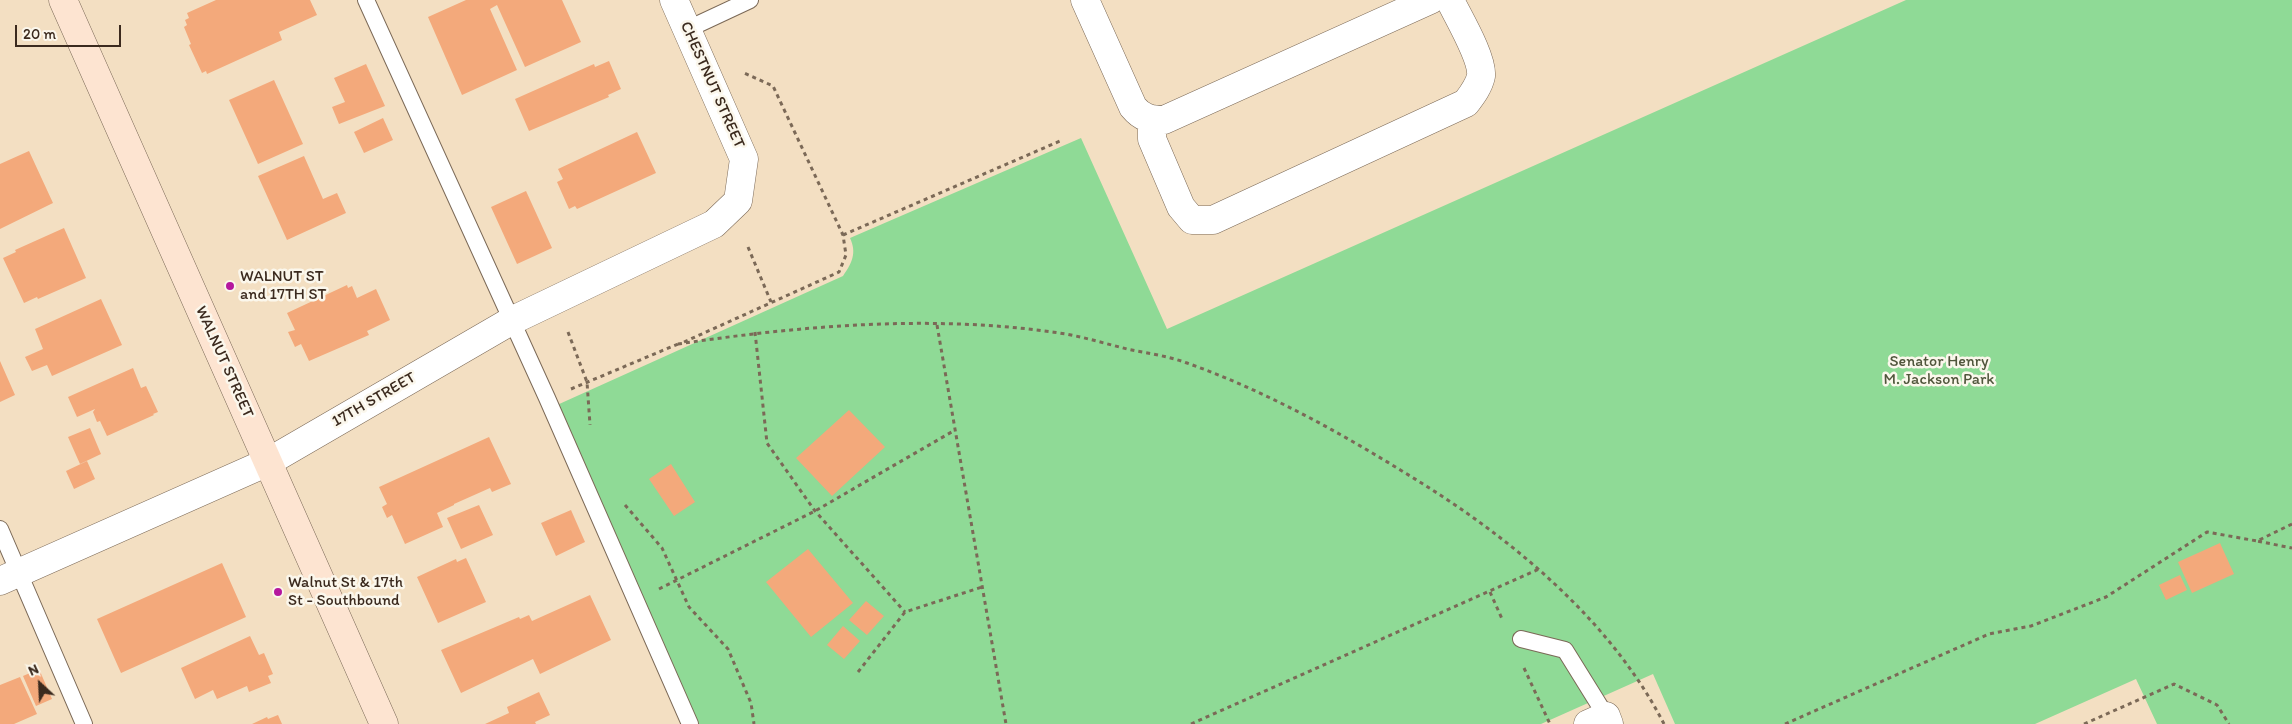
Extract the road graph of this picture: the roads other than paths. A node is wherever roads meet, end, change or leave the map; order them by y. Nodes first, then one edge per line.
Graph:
1 (63, 0) edge
2 (366, 0) edge
3 (674, 0) edge
4 (750, 0) edge
5 (1085, 0) edge
6 (1430, 0) edge
7 (1450, 0) edge
8 (688, 29) junction
9 (1152, 120) junction
10 (738, 201) joint
11 (511, 321) junction
12 (268, 462) junction
13 (0, 529) edge
14 (10, 576) edge
15 (1521, 639) dead end
16 (1601, 721) edge
17 (84, 724) edge
18 (384, 724) edge
19 (690, 724) edge

1 - 12 main road, WALNUT STREET
2 - 11 lane
3 - 8 street, CHESTNUT STREET
4 - 8 lane
5 - 9 street
6 - 9 street
7 - 9 street
8 - 10 street, CHESTNUT STREET
10 - 11 street, 17TH STREET
11 - 12 street, 17TH STREET
11 - 19 lane
12 - 14 street, 17TH STREET
12 - 18 main road, WALNUT STREET
13 - 14 lane
14 - 17 lane
15 - 16 lane

